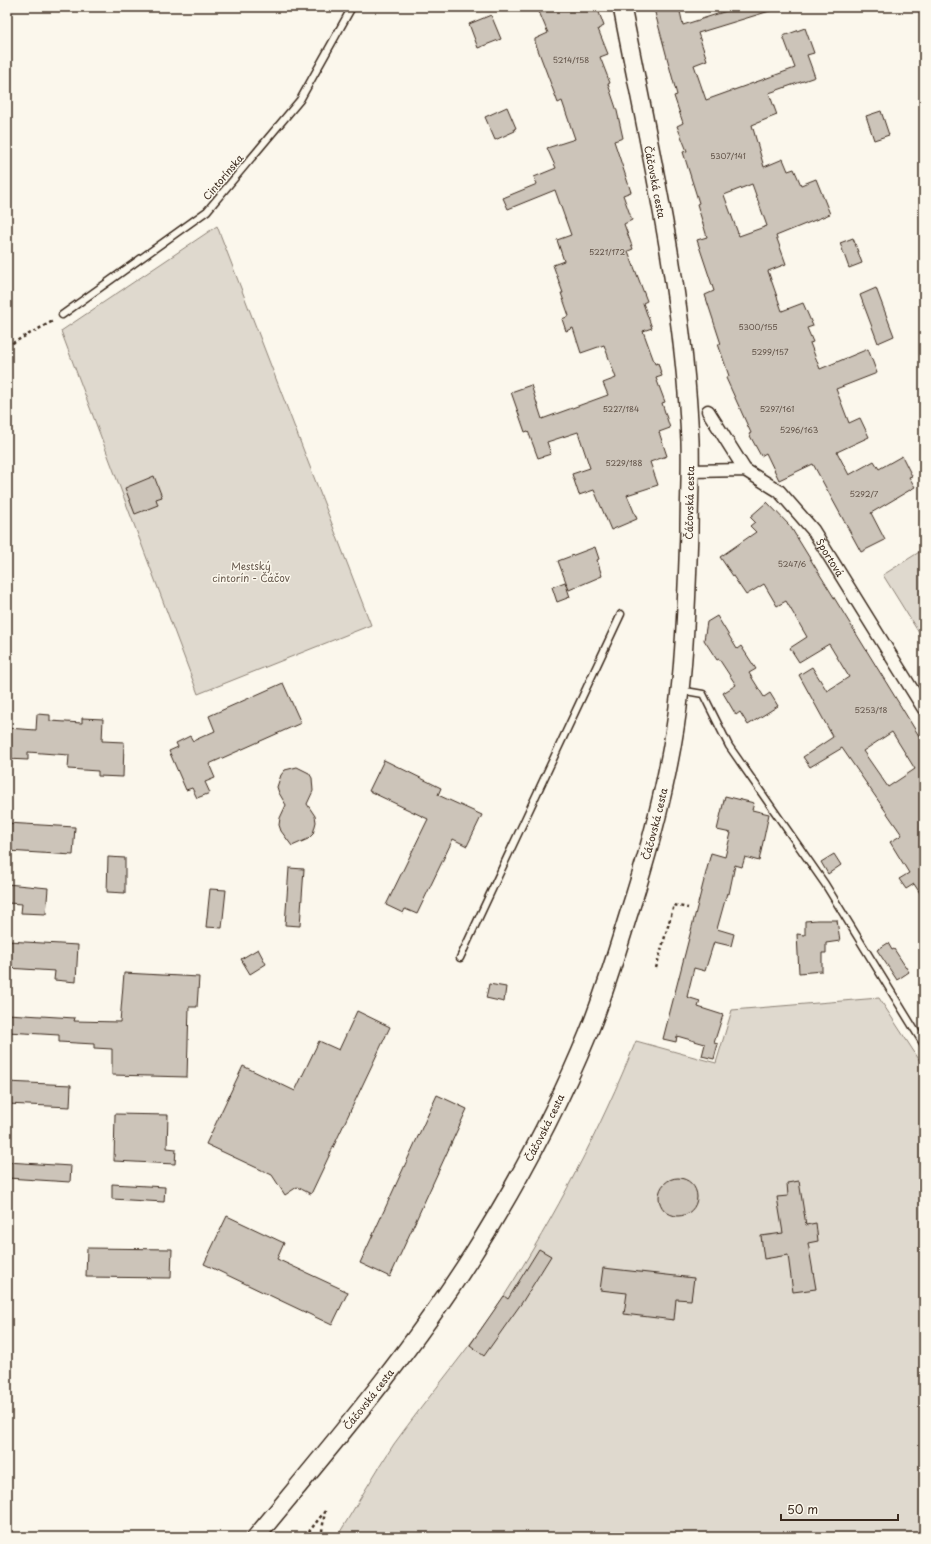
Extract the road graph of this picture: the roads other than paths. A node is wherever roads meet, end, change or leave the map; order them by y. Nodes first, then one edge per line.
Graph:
1 (352, 7) edge
2 (622, 7) edge
3 (62, 315) road end
4 (708, 411) dead end
5 (745, 470) junction
6 (690, 471) junction
7 (621, 614) dead end
8 (680, 690) junction
9 (924, 709) edge
10 (460, 958) dead end
11 (924, 1045) edge
12 (256, 1537) edge

1 - 3 lane, Cintorínska
2 - 6 main road, Čáčovská cesta
4 - 5 street
5 - 6 street
5 - 9 street, Športová
6 - 8 main road, Čáčovská cesta
7 - 10 lane
8 - 11 lane
8 - 12 main road, Čáčovská cesta

